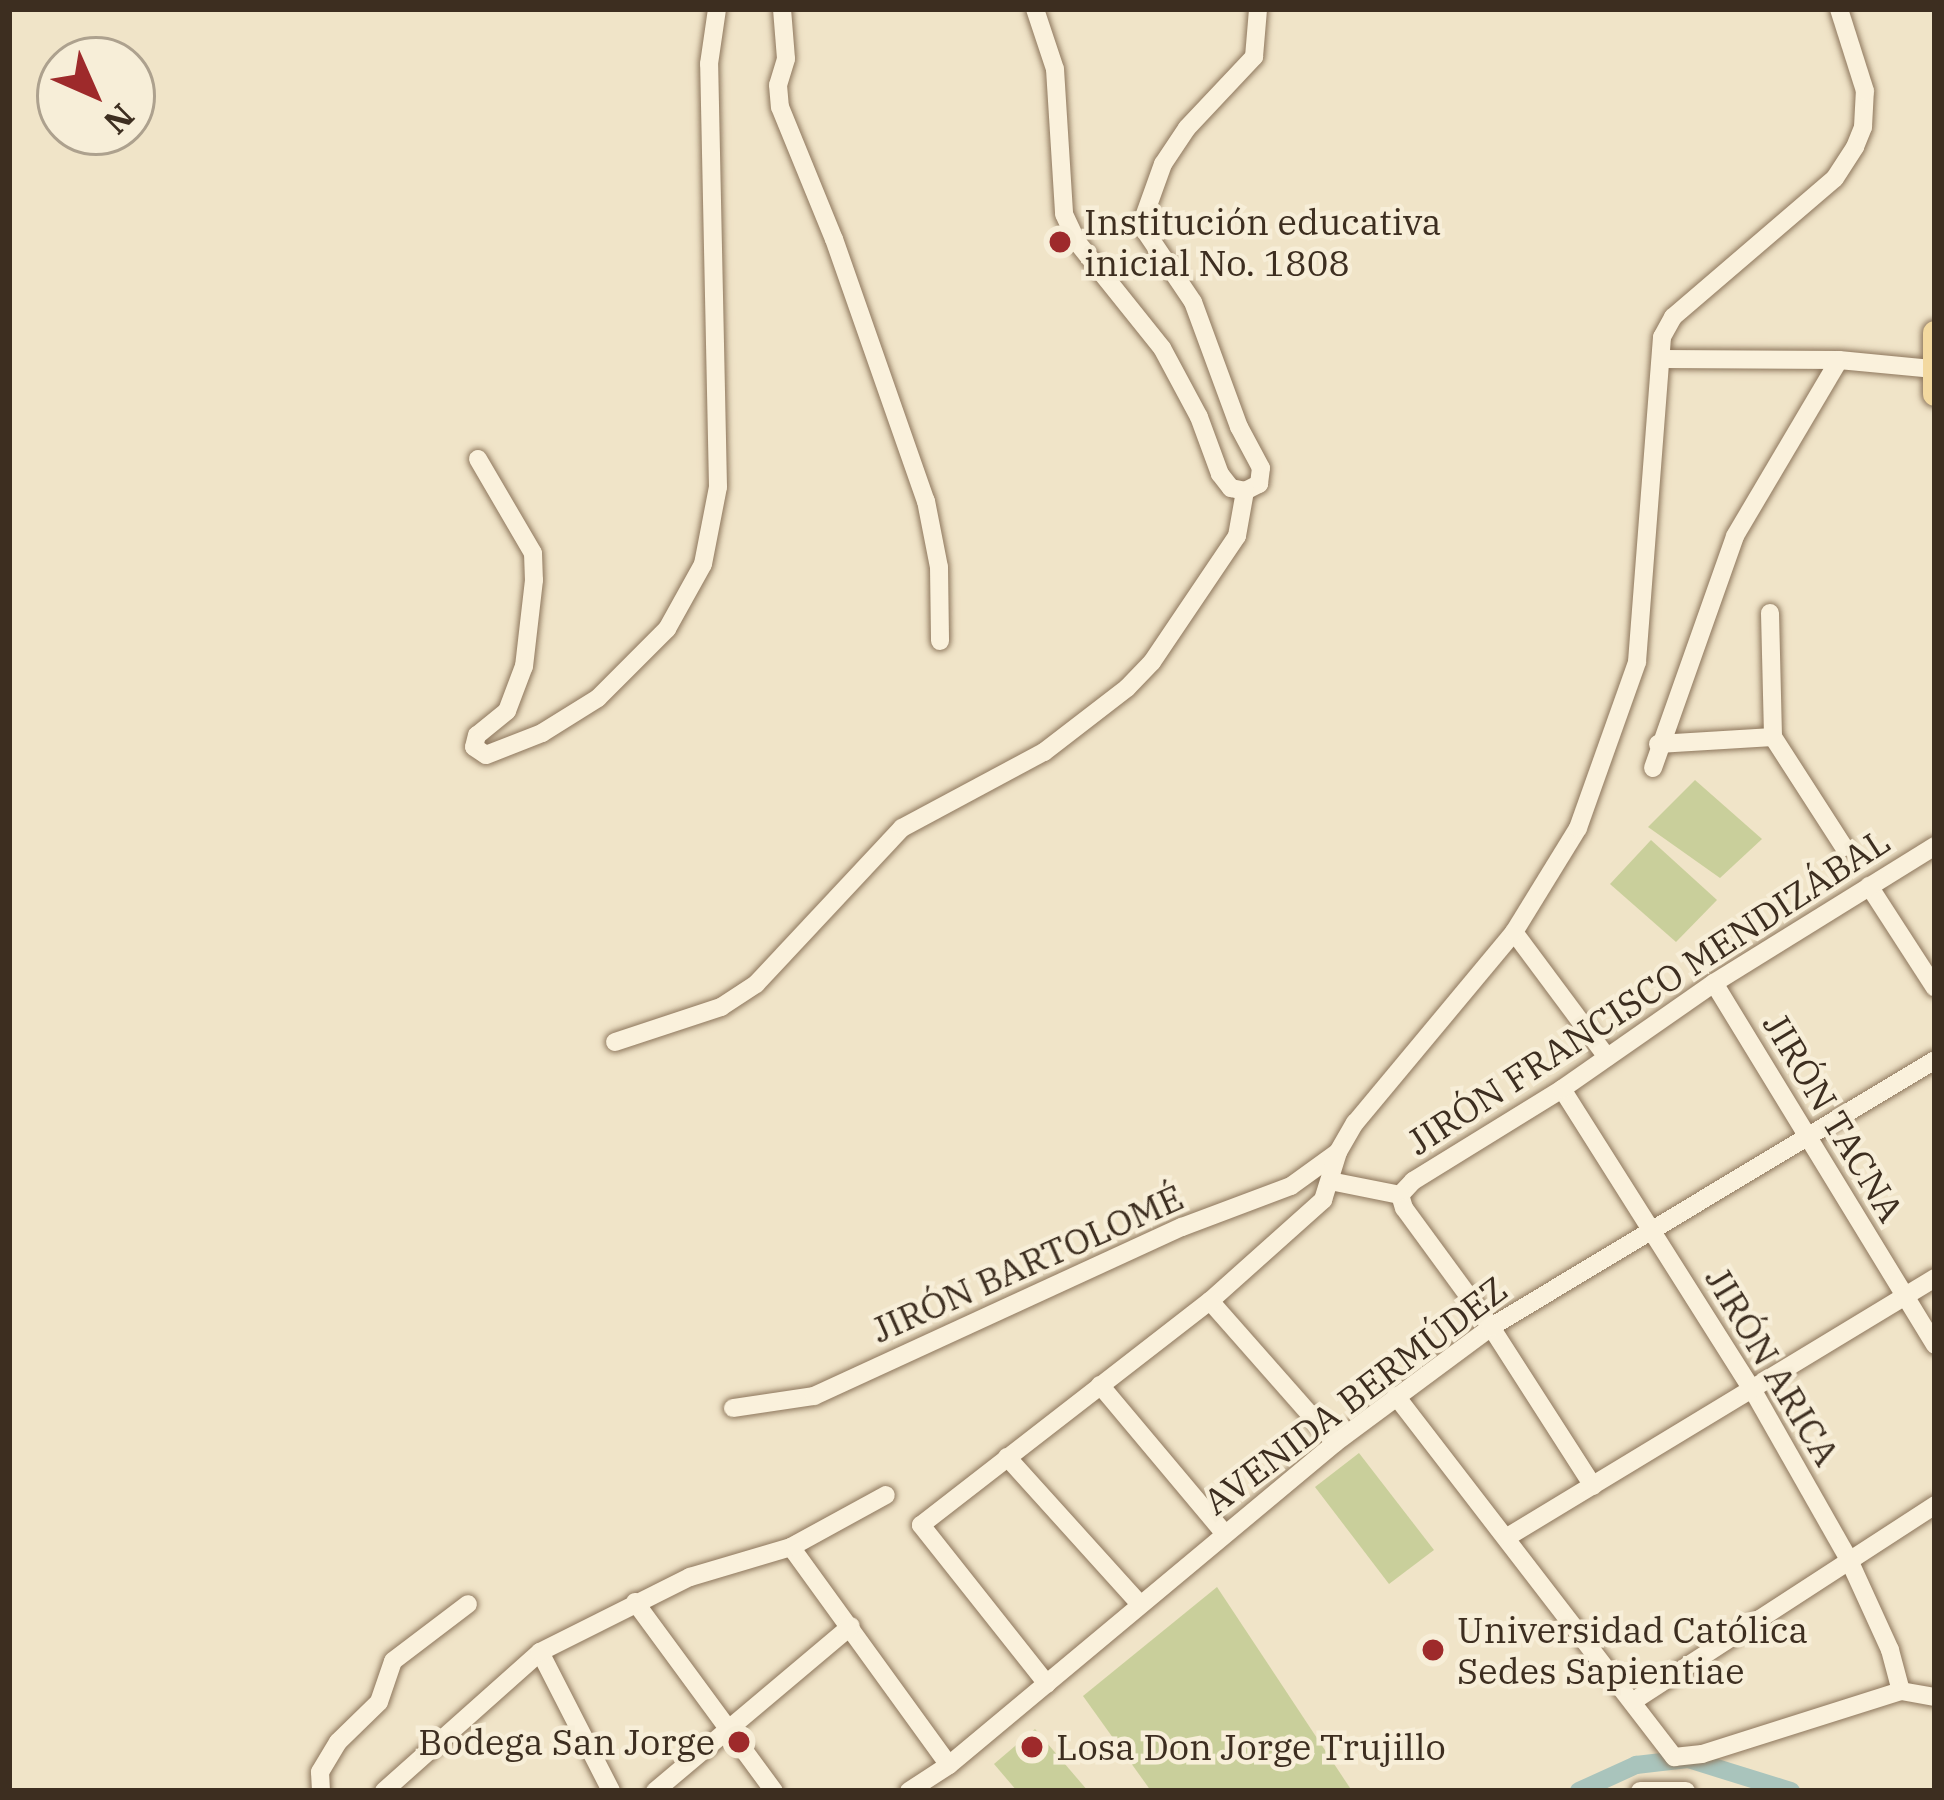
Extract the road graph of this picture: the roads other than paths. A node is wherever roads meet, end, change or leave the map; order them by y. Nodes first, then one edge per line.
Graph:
1 (717, 9) edge
2 (782, 9) edge
3 (1035, 9) edge
4 (1258, 9) edge
5 (1839, 9) edge
6 (1935, 333) edge
7 (1663, 359) junction
8 (1839, 360) junction
9 (1934, 381) edge
10 (478, 459) dead end
11 (1245, 491) junction
12 (1770, 613) dead end
13 (940, 641) dead end
14 (1773, 737) junction
15 (1658, 744) junction
16 (1653, 768) dead end
17 (1935, 846) edge
18 (1844, 847) dead end
19 (1869, 886) junction
20 (1514, 932) junction
21 (1714, 983) junction
22 (1935, 988) edge
23 (616, 1042) dead end
24 (1607, 1058) junction
25 (1935, 1060) edge
26 (1562, 1089) junction
27 (1808, 1139) junction
28 (1338, 1152) junction
29 (1330, 1181) junction
30 (1400, 1195) junction
31 (1652, 1232) junction
32 (1935, 1278) edge
33 (1904, 1297) junction
34 (1210, 1301) junction
35 (1490, 1328) junction
36 (1935, 1345) edge
37 (1100, 1385) junction
38 (1752, 1389) junction
39 (1396, 1396) junction
40 (733, 1408) dead end
41 (1335, 1443) junction
42 (1007, 1457) junction
43 (1593, 1486) junction
44 (886, 1495) dead end
45 (1935, 1505) edge
46 (1225, 1534) junction
47 (1509, 1536) junction
48 (791, 1547) junction
49 (1849, 1560) junction
50 (635, 1601) junction
51 (1138, 1602) junction
52 (468, 1604) dead end
53 (851, 1626) junction
54 (540, 1652) junction
55 (1047, 1684) junction
56 (1901, 1691) junction
57 (1935, 1696) edge
58 (1635, 1700) junction
59 (732, 1731) junction
60 (949, 1765) junction
61 (321, 1791) edge
62 (384, 1791) edge
63 (611, 1791) edge
64 (655, 1791) edge
65 (774, 1791) edge
66 (909, 1791) edge
67 (1640, 1791) edge
68 (1686, 1791) edge

1 - 10 street
2 - 13 street
3 - 11 street
4 - 11 street
5 - 7 street, JIRÓN BARTOLOMÉ
6 - 9 main road
7 - 8 street
7 - 20 street, JIRÓN BARTOLOMÉ
8 - 9 street
8 - 15 street
11 - 23 street
12 - 14 street
14 - 15 street
14 - 18 street
15 - 16 street
17 - 19 street, JIRÓN FRANCISCO MENDIZÁBAL
19 - 21 street, JIRÓN FRANCISCO MENDIZÁBAL
19 - 22 street
20 - 24 street
20 - 28 street, JIRÓN BARTOLOMÉ
21 - 24 street, JIRÓN FRANCISCO MENDIZÁBAL
21 - 27 street, JIRÓN TACNA
24 - 26 street, JIRÓN FRANCISCO MENDIZÁBAL
25 - 27 street, AVENIDA BERMÚDEZ
26 - 30 street, JIRÓN FRANCISCO MENDIZÁBAL
26 - 31 street, JIRÓN ARICA
27 - 31 street, AVENIDA BERMÚDEZ
27 - 33 street, JIRÓN TACNA
28 - 29 street, JIRÓN BARTOLOMÉ
28 - 40 street, JIRÓN BARTOLOMÉ
29 - 30 street
29 - 34 street
30 - 35 street
31 - 35 street, AVENIDA BERMÚDEZ
31 - 38 street, JIRÓN ARICA
32 - 33 street
33 - 36 street, JIRÓN TACNA
33 - 38 street
34 - 37 street
34 - 41 street
35 - 39 street, AVENIDA BERMÚDEZ
35 - 43 street
37 - 42 street
37 - 46 street
38 - 43 street
38 - 49 street, JIRÓN ARICA
39 - 41 street, AVENIDA BERMÚDEZ
39 - 47 street
41 - 46 street, AVENIDA BERMÚDEZ
42 - 51 street
42 - 55 street
43 - 47 street
44 - 48 street
45 - 49 street
46 - 51 street, AVENIDA BERMÚDEZ
47 - 58 street
48 - 50 street
48 - 53 street
49 - 56 street, JIRÓN ARICA
49 - 58 street
50 - 54 street
50 - 59 street
51 - 55 street, AVENIDA BERMÚDEZ
52 - 61 street
53 - 59 street
53 - 60 street
54 - 62 street
54 - 63 street
55 - 60 street, AVENIDA BERMÚDEZ
56 - 57 street
56 - 58 street
59 - 64 street
59 - 65 street
60 - 66 street, AVENIDA BERMÚDEZ
67 - 68 street

